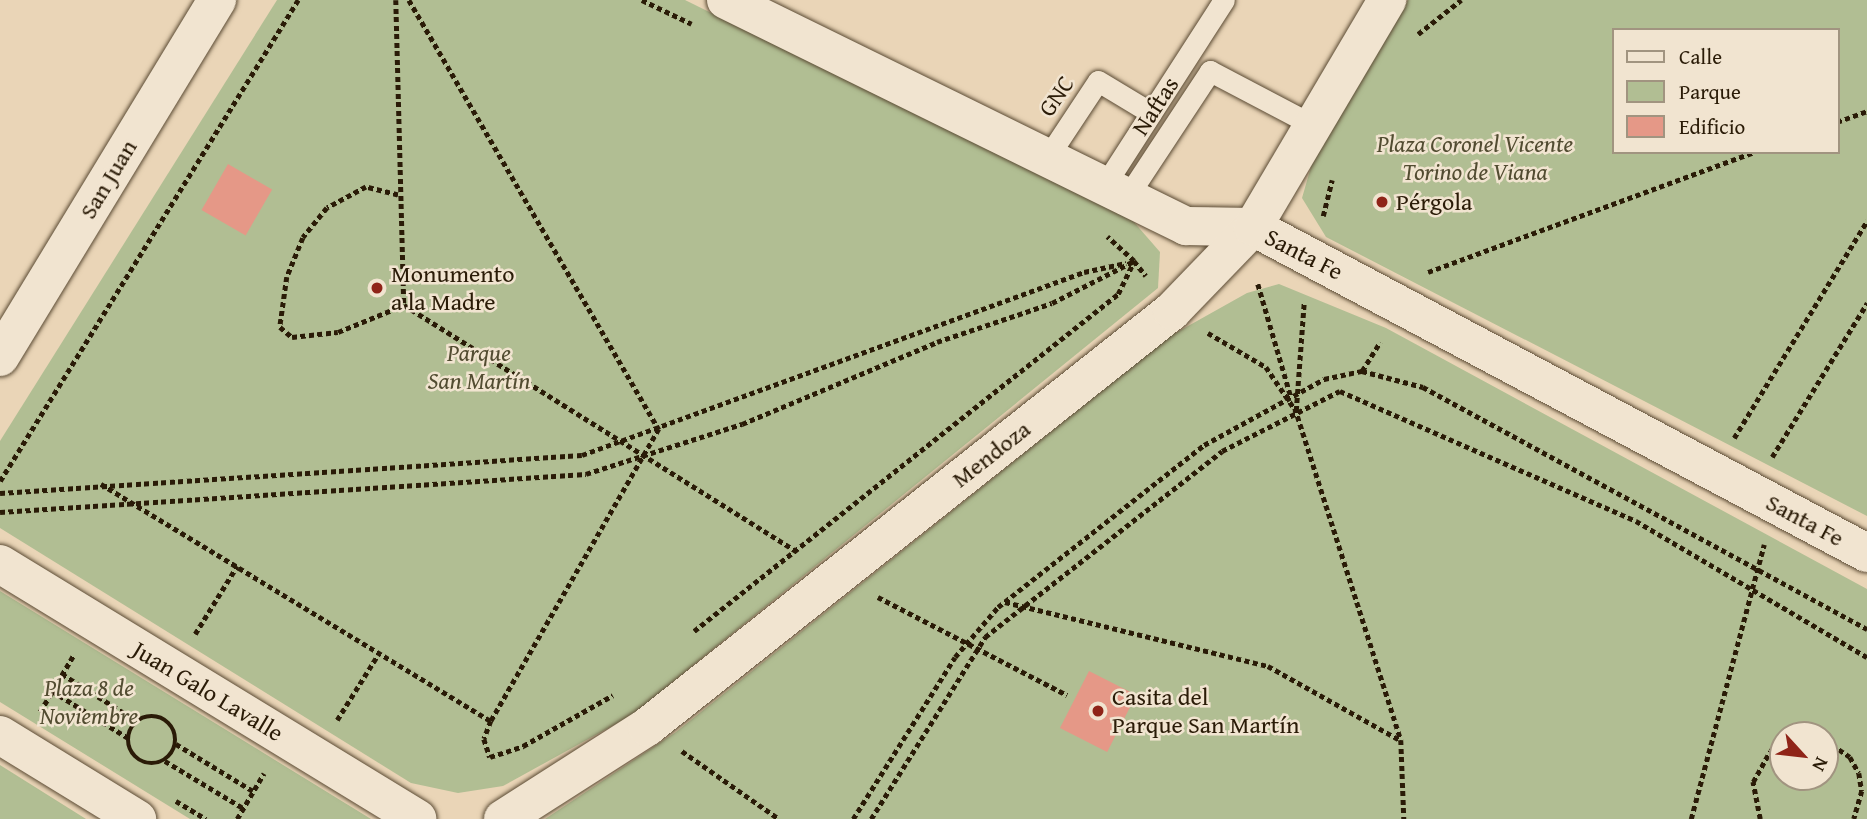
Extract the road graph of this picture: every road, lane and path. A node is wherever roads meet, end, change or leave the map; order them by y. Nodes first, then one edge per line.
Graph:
1 (217, 0) edge
2 (298, 0) edge
3 (396, 0) edge
4 (409, 0) edge
5 (642, 0) edge
6 (726, 0) edge
7 (1224, 0) edge
8 (1387, 0) edge
9 (1461, 0) edge
10 (704, 31) dead end
11 (1413, 38) dead end
12 (1867, 111) edge
13 (1151, 113) junction
14 (1839, 121) edge
15 (1313, 125) junction
16 (1750, 154) edge
17 (1047, 158) junction
18 (1335, 167) dead end
19 (1115, 191) junction
20 (398, 195) junction
21 (1315, 199) dead end
22 (1323, 218) junction
23 (1867, 221) edge
24 (1334, 224) dead end
25 (1098, 229) dead end
26 (1248, 232) junction
27 (1311, 256) junction
28 (1134, 261) junction
29 (1434, 280) dead end
30 (1867, 303) edge
31 (404, 305) junction
32 (1403, 305) junction
33 (1172, 311) junction
34 (0, 358) edge
35 (1362, 371) junction
36 (1291, 396) junction
37 (1296, 411) junction
38 (659, 429) junction
39 (1722, 431) dead end
40 (1734, 438) junction
41 (622, 441) junction
42 (1744, 442) dead end
43 (1762, 452) dead end
44 (643, 455) junction
45 (1772, 457) junction
46 (1784, 463) dead end
47 (1713, 471) junction
48 (0, 481) edge
49 (101, 484) junction
50 (0, 493) edge
51 (1764, 498) junction
52 (132, 503) junction
53 (0, 512) edge
54 (796, 551) junction
55 (1867, 553) edge
56 (0, 564) edge
57 (237, 566) junction
58 (1757, 568) junction
59 (837, 576) junction
60 (1753, 590) junction
61 (1004, 602) junction
62 (1022, 606) junction
63 (1867, 629) edge
64 (691, 634) dead end
65 (967, 643) junction
66 (977, 648) junction
67 (77, 649) dead end
68 (379, 653) junction
69 (1867, 657) edge
70 (173, 670) junction
71 (62, 674) junction
72 (52, 691) junction
73 (618, 692) dead end
74 (1067, 695) dead end
75 (37, 716) dead end
76 (137, 721) junction
77 (491, 721) junction
78 (647, 727) junction
79 (0, 735) edge
80 (128, 738) junction
81 (1401, 740) junction
82 (176, 744) junction
83 (1839, 750) edge
84 (1769, 753) edge
85 (314, 756) junction
86 (165, 761) junction
87 (268, 766) dead end
88 (253, 791) junction
89 (243, 808) junction
90 (1856, 818) edge
91 (137, 819) edge
92 (237, 819) edge
93 (417, 819) edge
94 (503, 819) edge
95 (779, 819) edge
96 (853, 819) edge
97 (871, 819) edge
98 (1404, 819) edge
99 (1691, 819) edge
100 (1759, 819) edge

1 - 34 street, San Juan
2 - 48 path
3 - 20 path
4 - 38 path
5 - 10 path
6 - 17 street, Santa Fe
7 - 13 lane
8 - 15 street, Mendoza
9 - 11 path
12 - 14 path
13 - 17 lane, GNC
13 - 19 lane
15 - 19 lane, Naftas
15 - 26 street, Mendoza
16 - 29 path
17 - 19 street, Santa Fe
18 - 22 path
19 - 26 street, Santa Fe
20 - 31 path
20 - 31 path
21 - 22 path
22 - 24 path
22 - 27 path
23 - 40 path
25 - 28 path
26 - 27 street, Santa Fe
26 - 33 street, Mendoza
26 - 36 path
27 - 32 street, Santa Fe
27 - 36 path
28 - 33 path
28 - 38 path
28 - 44 path
28 - 54 path
30 - 45 path
31 - 41 path
32 - 35 path
32 - 47 street, Santa Fe
33 - 36 path
33 - 59 street, Mendoza
35 - 36 path
35 - 58 path
36 - 37 path
36 - 37 path
36 - 61 path
37 - 60 path
37 - 62 path
37 - 81 path
38 - 41 path
38 - 44 path
39 - 40 path
40 - 42 path
40 - 47 path
41 - 44 path
41 - 49 path
43 - 45 path
44 - 52 path
44 - 54 path
44 - 77 path
45 - 46 path
45 - 51 path
47 - 51 street, Santa Fe
49 - 50 path
49 - 52 path
51 - 55 street, Santa Fe
51 - 58 path
52 - 53 path
52 - 57 path
54 - 59 path
54 - 64 path
56 - 70 street, Juan Galo Lavalle
57 - 68 path
57 - 70 path
58 - 60 path
58 - 63 path
59 - 65 path
59 - 78 street, Mendoza
60 - 69 path
60 - 99 path
61 - 62 path
61 - 65 path
62 - 66 path
62 - 81 path
65 - 66 path
65 - 96 path
66 - 74 path
66 - 97 path
67 - 71 path
68 - 77 path
68 - 85 path
70 - 85 street, Juan Galo Lavalle
71 - 72 path
71 - 76 path
72 - 75 path
72 - 80 path
73 - 77 path
76 - 80 path
76 - 82 path
78 - 94 street, Mendoza
78 - 95 path
79 - 91 street
80 - 86 path
81 - 98 path
82 - 86 path
82 - 88 path
83 - 90 path
84 - 100 path
85 - 93 street, Juan Galo Lavalle
86 - 89 path
87 - 88 path
88 - 89 path
89 - 92 path

